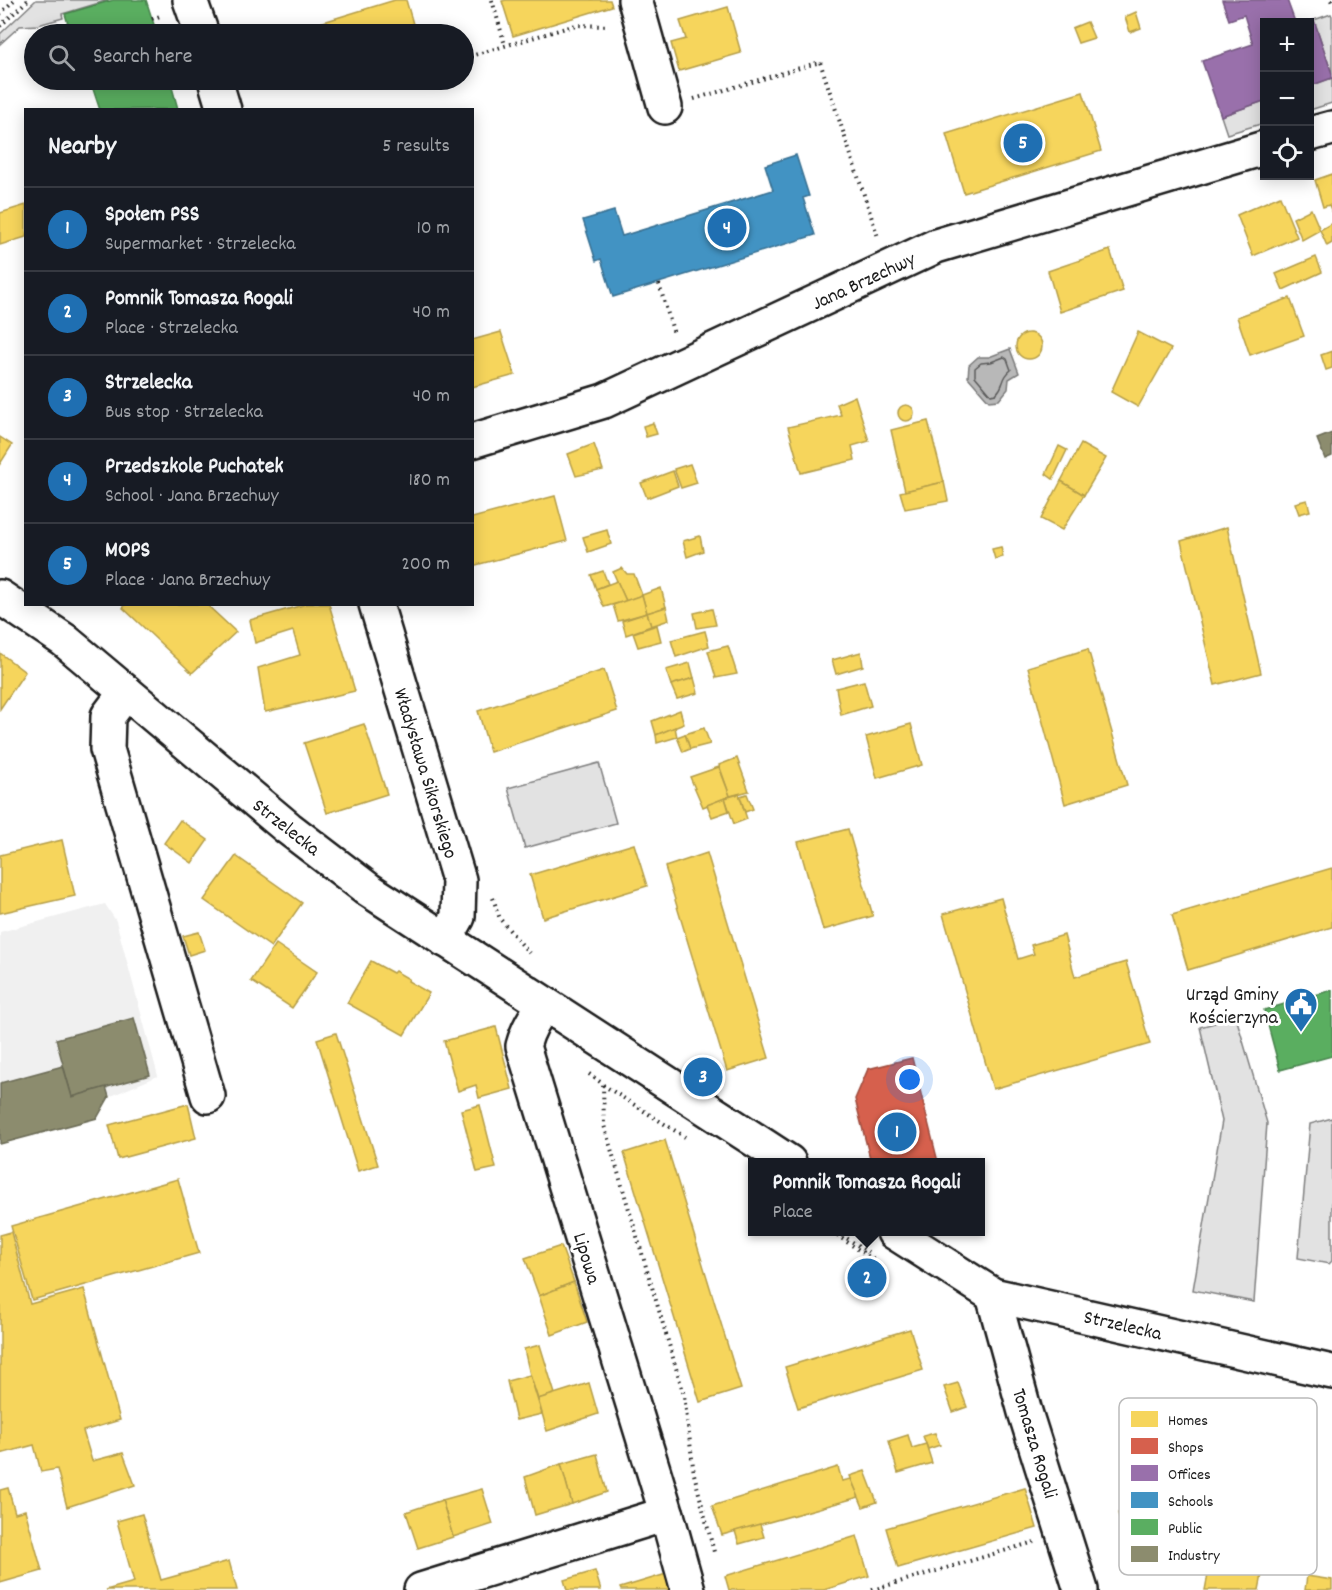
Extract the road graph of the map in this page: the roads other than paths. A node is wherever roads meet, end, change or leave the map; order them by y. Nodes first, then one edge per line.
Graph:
1 (190, 0) edge
2 (635, 0) edge
3 (198, 24) edge
4 (218, 90) edge
5 (665, 107) road end
6 (223, 108) edge
7 (1332, 128) edge
8 (1314, 133) edge
9 (1260, 149) edge
10 (474, 440) edge
11 (0, 597) edge
12 (377, 606) edge
13 (126, 692) junction
14 (445, 940) junction
15 (545, 1004) junction
16 (208, 1096) dead end
17 (783, 1158) edge
18 (900, 1236) edge
19 (993, 1295) junction
20 (1332, 1372) edge
21 (667, 1515) junction
22 (421, 1590) edge
23 (688, 1590) edge
24 (1081, 1590) edge

1 - 3 street
2 - 5 street
4 - 6 street
7 - 8 street
9 - 10 street, Jana Brzechwy
11 - 13 street, Strzelecka
12 - 14 street, Władysława Sikorskiego
13 - 14 street, Strzelecka
13 - 16 street
14 - 15 street, Strzelecka
15 - 17 street, Strzelecka
15 - 21 street, Lipowa
18 - 19 street, Strzelecka
19 - 20 street, Strzelecka
19 - 24 street, Tomasza Rogali
21 - 22 street
21 - 23 street, Lipowa

